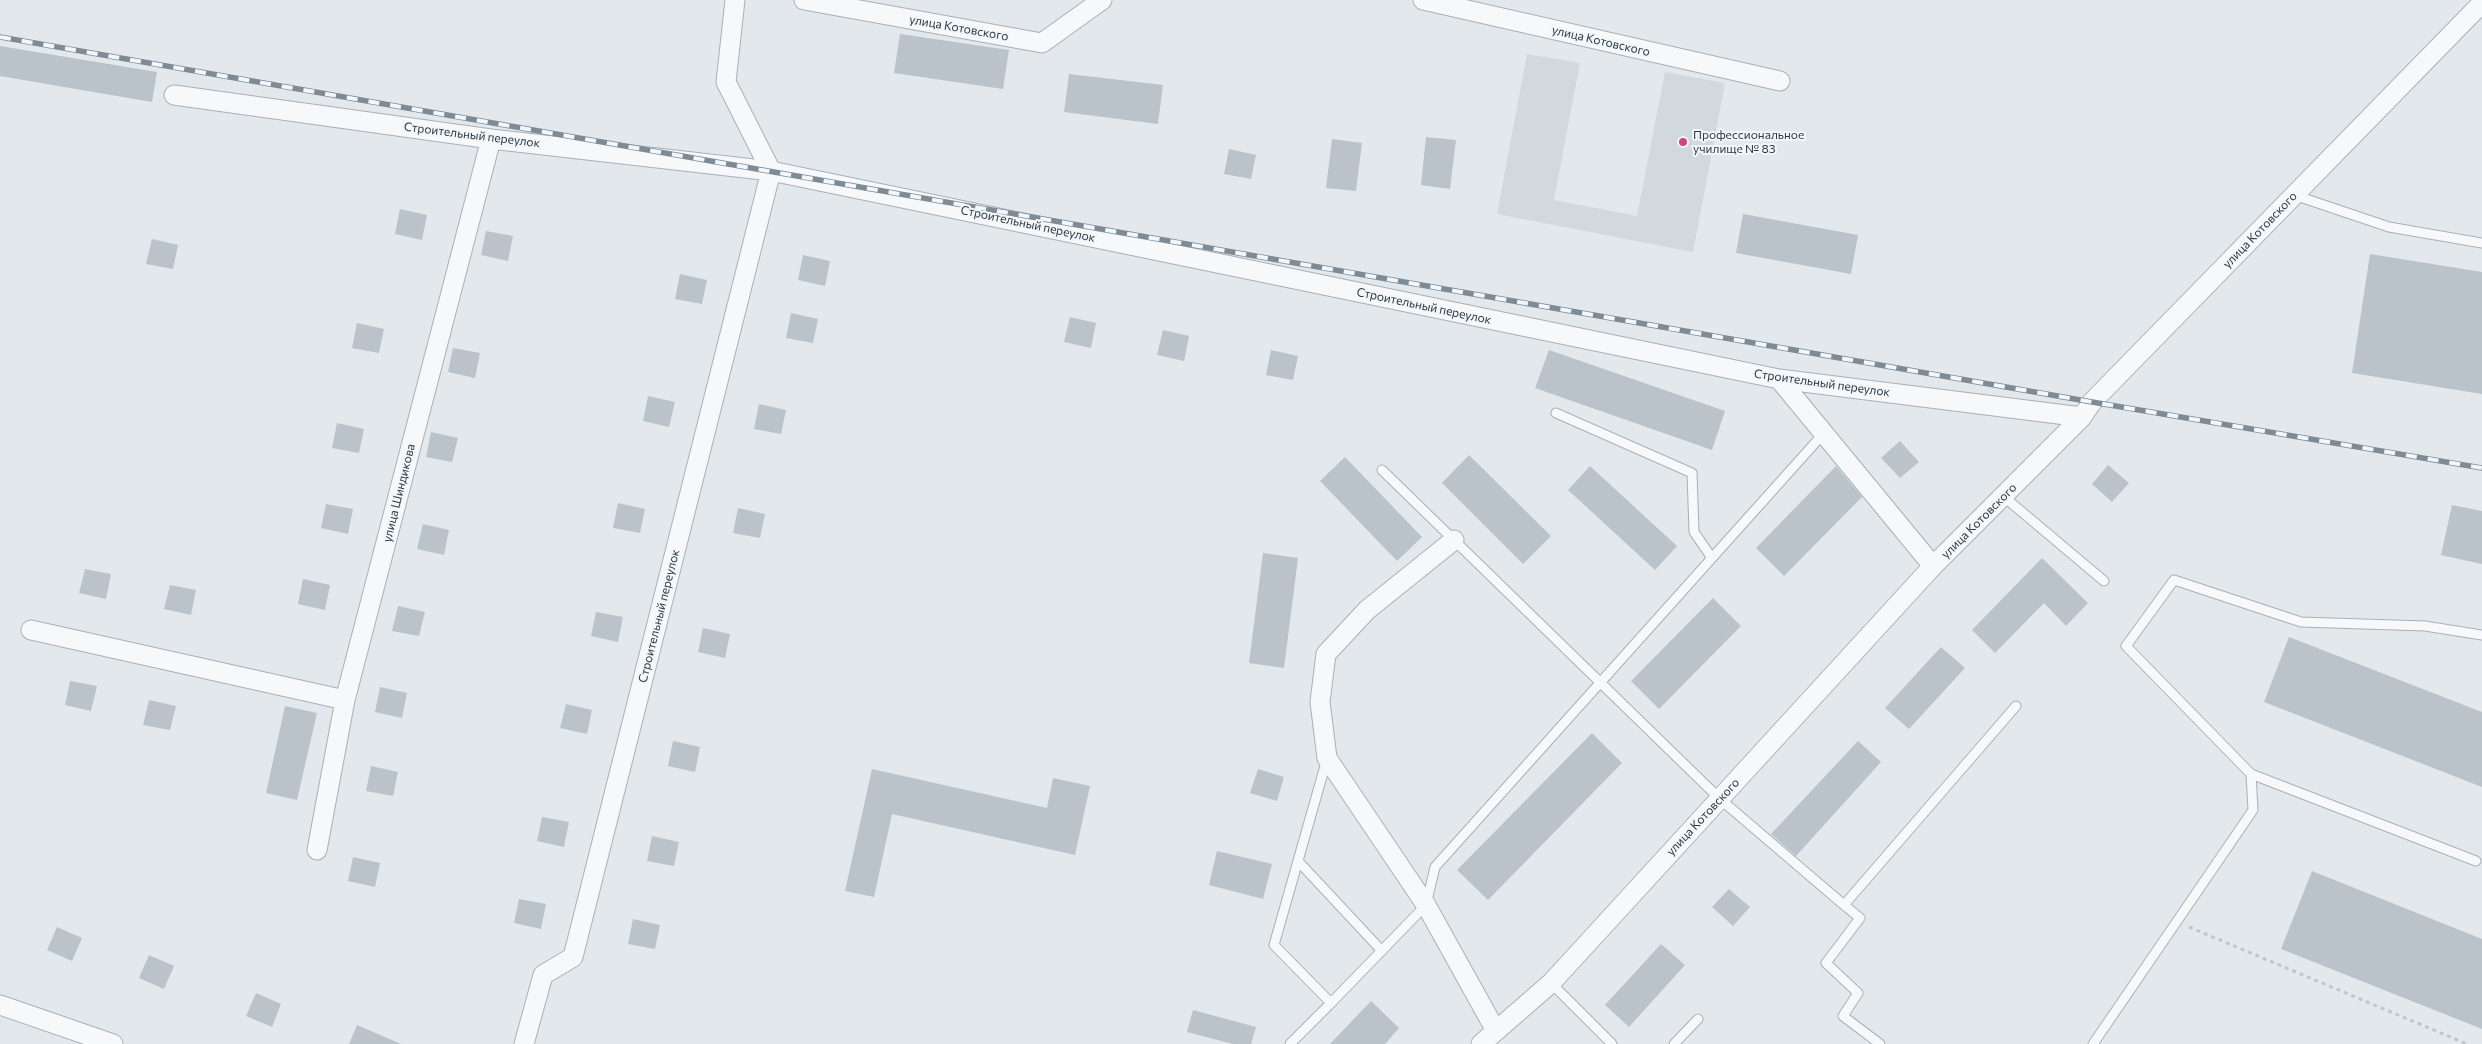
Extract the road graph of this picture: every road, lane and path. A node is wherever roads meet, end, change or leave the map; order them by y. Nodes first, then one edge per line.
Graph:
1 (735, 0) edge
2 (804, 0) edge
3 (1102, 0) edge
4 (1423, 0) edge
5 (2482, 3) edge
6 (1780, 81) dead end
7 (174, 95) dead end
8 (490, 139) junction
9 (771, 171) junction
10 (2294, 195) junction
11 (2482, 243) edge
12 (1779, 378) junction
13 (1556, 413) dead end
14 (2082, 417) junction
15 (1824, 433) junction
16 (1382, 470) dead end
17 (2003, 496) junction
18 (1454, 540) junction
19 (1712, 558) junction
20 (1933, 566) junction
21 (2104, 581) dead end
22 (32, 630) dead end
23 (2482, 635) edge
24 (1600, 683) junction
25 (345, 700) junction
26 (2016, 706) dead end
27 (1327, 758) junction
28 (2251, 774) junction
29 (1720, 799) junction
30 (317, 850) dead end
31 (1298, 861) junction
32 (2476, 861) dead end
33 (1426, 905) junction
34 (1844, 905) junction
35 (2177, 922) junction
36 (1382, 951) junction
37 (1551, 983) junction
38 (1331, 1003) junction
39 (0, 1005) edge
40 (1698, 1019) dead end
41 (1496, 1031) junction
42 (113, 1044) edge
43 (524, 1044) edge
44 (1290, 1044) edge
45 (1481, 1044) edge
46 (1612, 1044) edge
47 (1674, 1044) edge
48 (1880, 1044) edge
49 (2092, 1044) edge
50 (2467, 1044) edge

1 - 9 street
2 - 3 street, улица Котовского
4 - 6 street, улица Котовского
5 - 10 street, улица Котовского
7 - 8 street, Строительный переулок
8 - 9 street, Строительный переулок
8 - 25 street, улица Шиндикова
9 - 12 street, Строительный переулок
9 - 43 street, Строительный переулок
10 - 11 lane
10 - 14 street, улица Котовского
12 - 14 street, Строительный переулок
12 - 15 street
13 - 19 lane
14 - 17 street, улица Котовского
15 - 19 lane
15 - 20 street
16 - 18 lane
17 - 20 street, улица Котовского
17 - 21 lane
18 - 24 lane
18 - 27 street
19 - 24 lane
20 - 29 street, улица Котовского
22 - 25 street
23 - 28 lane
24 - 29 lane
24 - 33 lane
25 - 30 street, улица Шиндикова
26 - 34 lane
27 - 31 lane
27 - 33 street
28 - 32 lane
28 - 35 lane
29 - 34 lane
29 - 37 street, улица Котовского
31 - 36 lane
31 - 38 lane
33 - 36 lane
33 - 41 street
34 - 48 lane
35 - 49 lane
35 - 50 path
36 - 38 lane
37 - 41 street, улица Котовского
37 - 46 lane
38 - 44 lane
39 - 42 street
40 - 47 lane
41 - 45 street, улица Котовского

